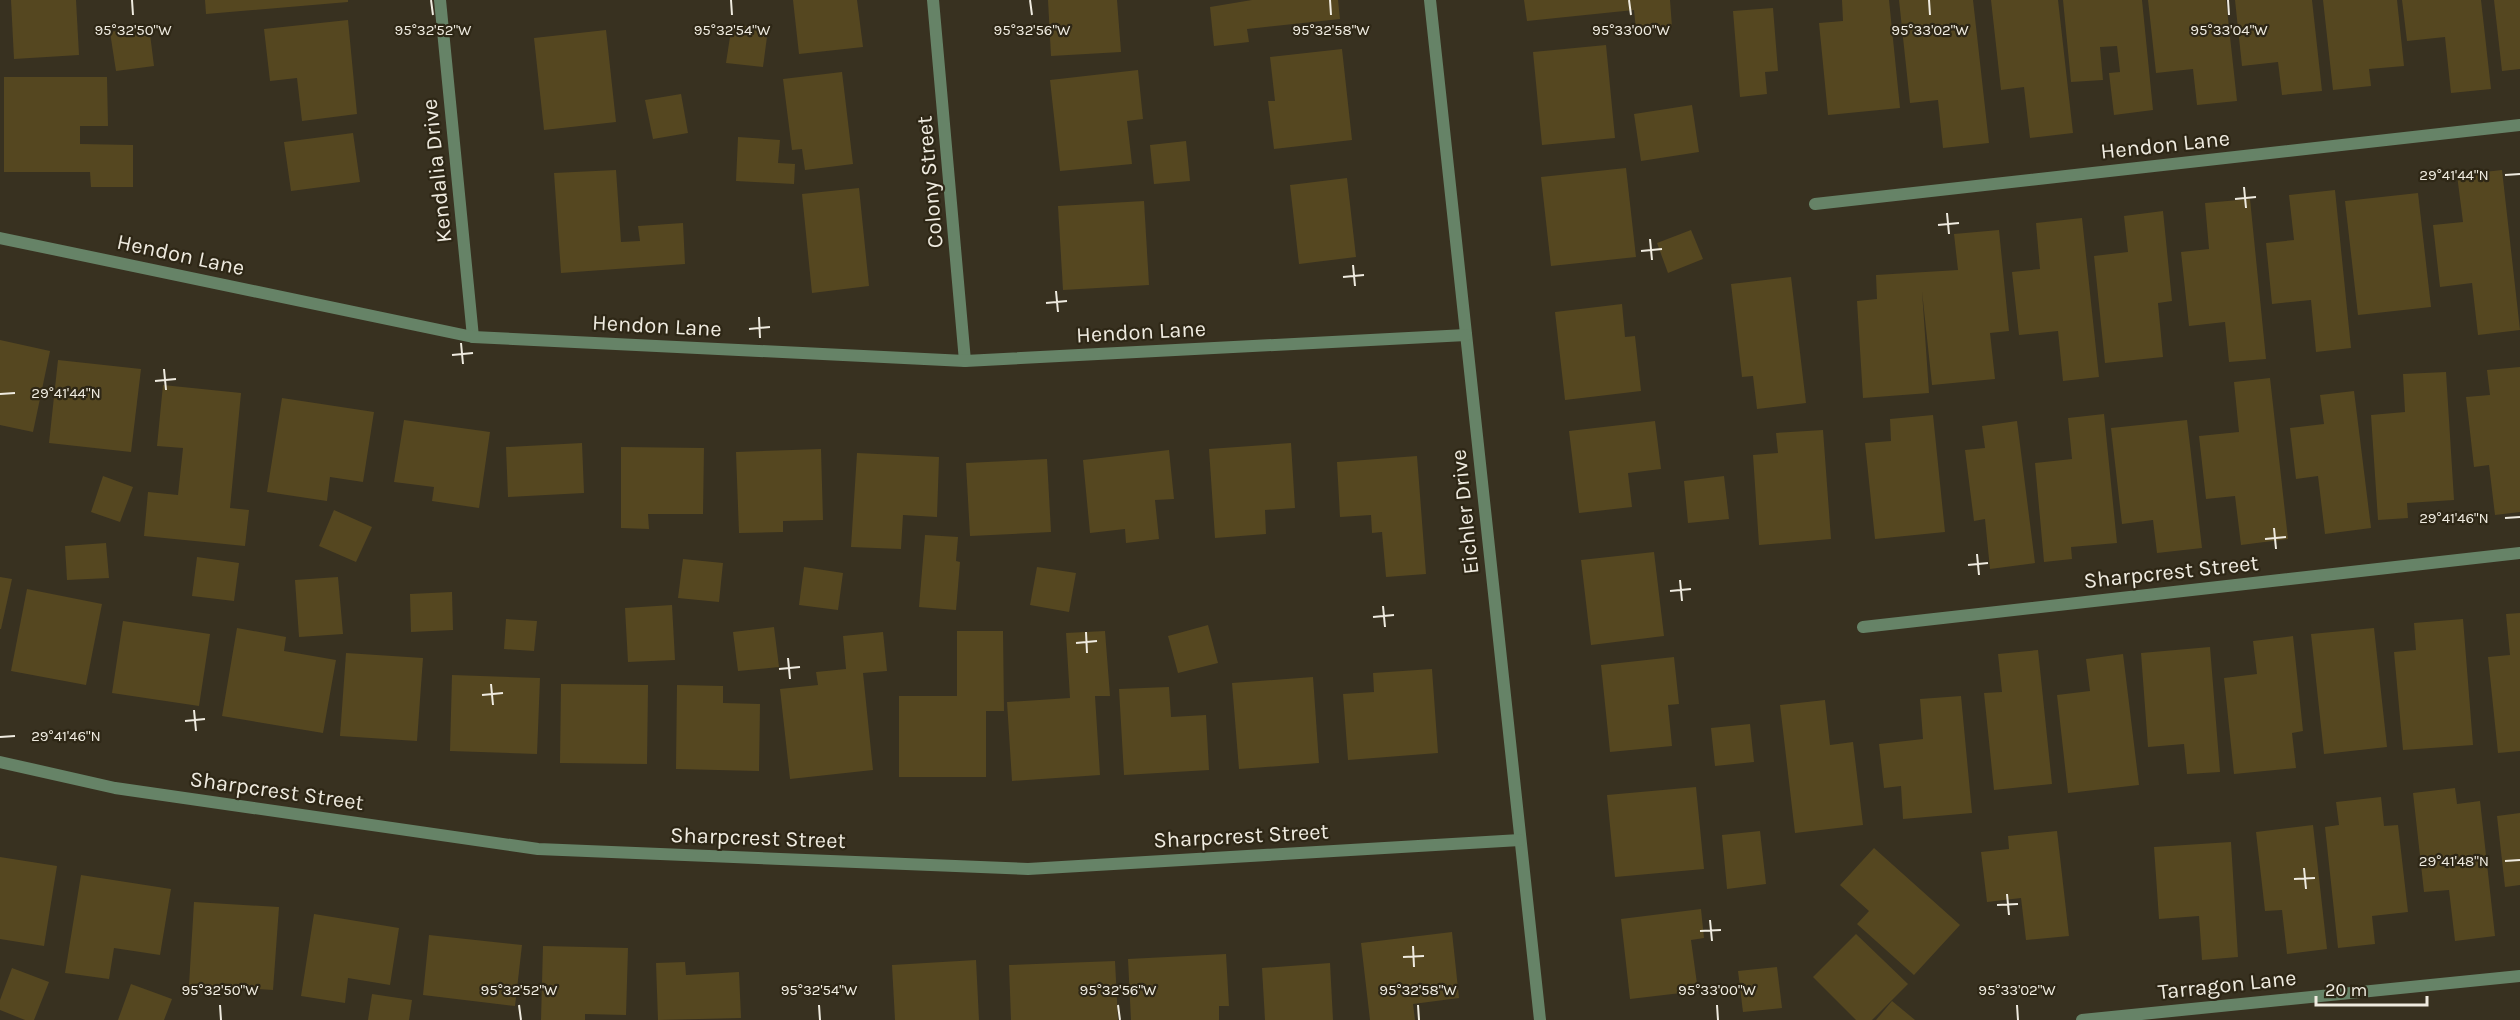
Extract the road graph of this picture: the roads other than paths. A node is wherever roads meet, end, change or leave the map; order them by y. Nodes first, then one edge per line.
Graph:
1 (440, 0) edge
2 (933, 0) edge
3 (1430, 0) edge
4 (2520, 125) edge
5 (1815, 204) dead end
6 (0, 238) edge
7 (1466, 335) junction
8 (473, 337) junction
9 (966, 361) junction
10 (2520, 553) edge
11 (1863, 627) dead end
12 (0, 762) edge
13 (1521, 840) junction
14 (2520, 976) edge
15 (1540, 1020) edge
16 (2082, 1020) edge

1 - 8 street, Kendalia Drive
2 - 9 street, Colony Street
3 - 7 street, Eichler Drive
4 - 5 street, Hendon Lane
6 - 8 street, Hendon Lane
7 - 9 street, Hendon Lane
7 - 13 street, Eichler Drive
8 - 9 street, Hendon Lane
10 - 11 street, Sharpcrest Street
12 - 13 street, Sharpcrest Street
13 - 15 street, Eichler Drive
14 - 16 street, Tarragon Lane

